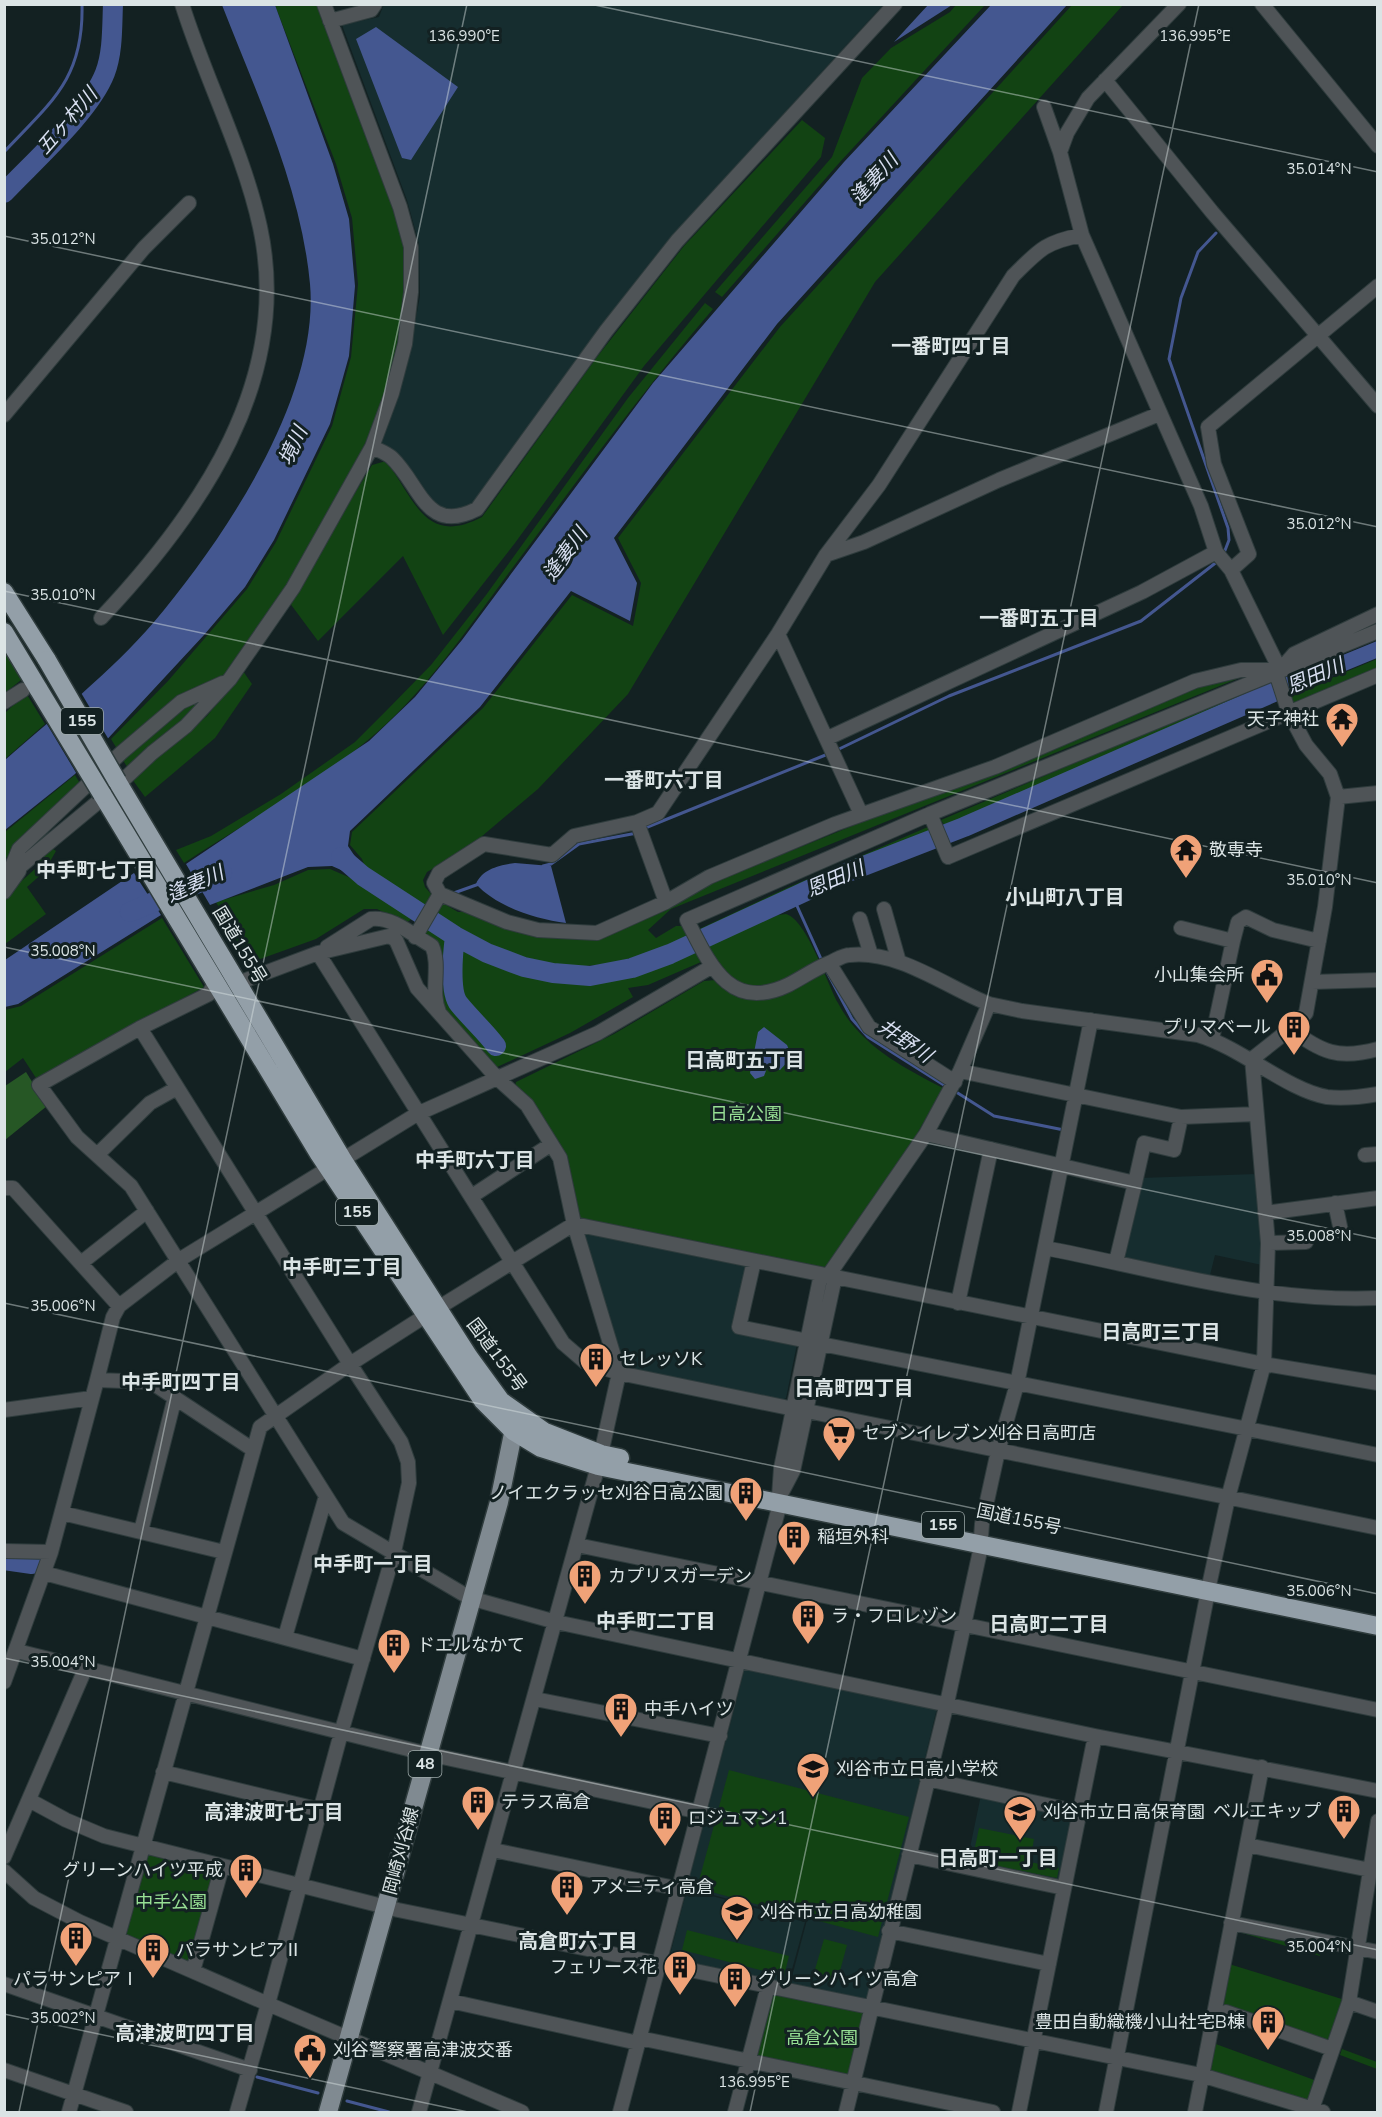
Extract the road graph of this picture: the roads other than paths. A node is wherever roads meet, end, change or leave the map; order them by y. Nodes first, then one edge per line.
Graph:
1 (182, 4) edge
2 (324, 4) edge
3 (375, 4) edge
4 (895, 4) edge
5 (1179, 4) edge
6 (1262, 4) edge
7 (330, 21) junction
8 (1106, 80) junction
9 (1044, 107) dead end
10 (1377, 146) edge
11 (1060, 152) junction
12 (189, 203) dead end
13 (1082, 235) junction
14 (1377, 286) edge
15 (1317, 335) junction
16 (1377, 406) edge
17 (1159, 414) junction
18 (4, 416) edge
19 (372, 447) junction
20 (826, 555) junction
21 (1222, 559) junction
22 (4, 592) edge
23 (1377, 614) edge
24 (101, 618) dead end
25 (1377, 631) edge
26 (4, 632) edge
27 (778, 634) junction
28 (1278, 671) junction
29 (1377, 675) edge
30 (230, 679) junction
31 (31, 690) junction
32 (4, 702) edge
33 (1289, 713) junction
34 (832, 747) junction
35 (119, 784) junction
36 (1377, 793) edge
37 (104, 797) junction
38 (1338, 797) junction
39 (861, 814) junction
40 (930, 814) junction
41 (639, 828) junction
42 (23, 864) junction
43 (6, 877) edge
44 (4, 892) edge
45 (440, 894) junction
46 (666, 902) junction
47 (884, 909) dead end
48 (860, 919) dead end
49 (1181, 928) dead end
50 (415, 937) junction
51 (1233, 941) junction
52 (1319, 941) junction
53 (318, 953) junction
54 (871, 955) junction
55 (899, 962) junction
56 (709, 963) junction
57 (826, 965) junction
58 (236, 979) junction
59 (1377, 980) edge
60 (215, 982) junction
61 (1312, 982) junction
62 (989, 1004) junction
63 (439, 1015) junction
64 (1091, 1020) junction
65 (140, 1028) junction
66 (1290, 1029) junction
67 (1212, 1039) junction
68 (1377, 1049) edge
69 (1252, 1059) junction
70 (497, 1078) junction
71 (954, 1083) junction
72 (177, 1088) junction
73 (1377, 1094) edge
74 (1076, 1096) junction
75 (417, 1114) junction
76 (1256, 1114) junction
77 (1181, 1117) junction
78 (926, 1134) junction
79 (550, 1144) junction
80 (991, 1149) junction
81 (98, 1154) junction
82 (336, 1164) junction
83 (1062, 1166) junction
84 (1135, 1183) junction
85 (4, 1188) edge
86 (472, 1196) junction
87 (1377, 1198) edge
88 (1335, 1203) junction
89 (147, 1211) junction
90 (255, 1213) junction
91 (1265, 1213) junction
92 (574, 1224) junction
93 (1341, 1231) dead end
94 (1306, 1242) dead end
95 (1268, 1243) junction
96 (1045, 1248) junction
97 (179, 1260) junction
98 (754, 1261) junction
99 (512, 1262) junction
100 (1116, 1262) junction
101 (81, 1263) junction
102 (828, 1276) junction
103 (1267, 1294) junction
104 (1377, 1298) edge
105 (958, 1303) junction
106 (119, 1306) junction
107 (431, 1312) junction
108 (1030, 1317) junction
109 (814, 1342) junction
110 (350, 1364) junction
111 (1264, 1364) junction
112 (619, 1373) junction
113 (97, 1380) junction
114 (1377, 1383) edge
115 (1017, 1384) junction
116 (175, 1397) junction
117 (93, 1398) junction
118 (4, 1410) edge
119 (800, 1410) junction
120 (275, 1413) junction
121 (515, 1423) junction
122 (1248, 1430) junction
123 (252, 1449) junction
124 (998, 1450) junction
125 (1377, 1455) edge
126 (599, 1460) junction
127 (326, 1496) junction
128 (780, 1498) junction
129 (1228, 1498) junction
130 (62, 1513) junction
131 (1377, 1528) edge
132 (141, 1531) junction
133 (981, 1539) junction
134 (577, 1545) junction
135 (4, 1551) edge
136 (51, 1552) junction
137 (224, 1552) junction
138 (394, 1552) junction
139 (44, 1574) junction
140 (759, 1582) junction
141 (1209, 1586) junction
142 (470, 1598) junction
143 (1377, 1613) edge
144 (206, 1619) junction
145 (556, 1622) junction
146 (964, 1625) junction
147 (1377, 1626) edge
148 (285, 1637) junction
149 (17, 1651) junction
150 (363, 1659) junction
151 (740, 1660) junction
152 (86, 1667) junction
153 (1193, 1674) junction
154 (4, 1682) edge
155 (186, 1694) junction
156 (536, 1699) junction
157 (947, 1703) junction
158 (1377, 1710) edge
159 (341, 1733) junction
160 (720, 1736) junction
161 (1095, 1736) junction
162 (1178, 1750) junction
163 (428, 1754) junction
164 (1262, 1767) junction
165 (163, 1772) junction
166 (513, 1774) junction
167 (927, 1779) junction
168 (1377, 1791) edge
169 (30, 1800) junction
170 (321, 1810) junction
171 (700, 1812) junction
172 (1079, 1812) junction
173 (1377, 1821) edge
174 (1247, 1845) junction
175 (142, 1846) junction
176 (493, 1850) junction
177 (909, 1855) junction
178 (4, 1857) edge
179 (222, 1867) junction
180 (4, 1871) edge
181 (1373, 1871) edge
182 (301, 1886) junction
183 (1064, 1888) junction
184 (680, 1889) junction
185 (386, 1907) junction
186 (1231, 1923) junction
187 (471, 1926) junction
188 (889, 1931) junction
189 (116, 1938) junction
190 (1357, 1948) junction
191 (1377, 1952) edge
192 (1049, 1964) junction
193 (660, 1965) junction
194 (193, 1971) junction
195 (4, 1984) edge
196 (768, 1986) junction
197 (450, 2001) junction
198 (1348, 2002) junction
199 (268, 2004) junction
200 (871, 2008) junction
201 (1226, 2012) dead end
202 (1377, 2012) edge
203 (96, 2015) junction
204 (349, 2037) junction
205 (638, 2040) junction
206 (1034, 2040) junction
207 (1332, 2049) junction
208 (1117, 2058) junction
209 (748, 2063) junction
210 (4, 2070) edge
211 (250, 2070) junction
212 (431, 2072) junction
213 (1201, 2075) junction
214 (853, 2085) junction
215 (74, 2095) junction
216 (1316, 2111) edge
217 (69, 2112) edge
218 (126, 2112) edge
219 (237, 2112) edge
220 (328, 2112) edge
221 (419, 2112) edge
222 (522, 2112) edge
223 (620, 2112) edge
224 (735, 2112) edge
225 (846, 2112) edge
226 (993, 2112) edge
227 (1019, 2112) edge
228 (1106, 2112) edge
229 (1195, 2112) edge

1 - 24 street
2 - 7 street
3 - 7 street
4 - 19 street
5 - 8 street
6 - 10 street
7 - 19 street
8 - 11 street
8 - 15 street
9 - 11 street
11 - 13 street
12 - 18 street
13 - 17 street
13 - 20 street
14 - 15 street
15 - 16 street
15 - 21 street
17 - 20 street
17 - 21 street
19 - 30 street
20 - 27 street
21 - 28 street
21 - 34 street
22 - 35 highway, 国道155号 / 155, bridge
23 - 28 street
25 - 28 street
26 - 31 highway, 国道155号 / 155
27 - 34 street
27 - 41 street
28 - 33 street
28 - 39 street
28 - 40 street
29 - 33 street
30 - 35 street
30 - 43 street
31 - 32 street
31 - 37 highway, 国道155号 / 155, bridge
33 - 38 street
33 - 40 street
34 - 39 street
35 - 58 highway, 国道155号 / 155
36 - 38 street
37 - 42 street
37 - 60 highway, 国道155号 / 155
38 - 52 street
39 - 46 street
40 - 56 street
41 - 45 street
41 - 46 street
42 - 43 street
42 - 44 street
45 - 46 street
45 - 50 street
47 - 55 street
48 - 54 street
49 - 51 street
50 - 53 street
50 - 63 street
51 - 52 street
51 - 67 street
52 - 61 street
53 - 58 street
53 - 63 street
53 - 75 street
54 - 55 street
54 - 57 street
55 - 62 street
56 - 57 street
56 - 70 street
57 - 71 street
58 - 82 highway, 国道155号 / 155
59 - 61 street
60 - 65 street
60 - 82 highway, 国道155号 / 155
61 - 66 street
62 - 64 street
62 - 71 street
63 - 70 street
64 - 67 street
64 - 74 street
65 - 72 street
65 - 81 street
66 - 68 street
66 - 69 street
67 - 69 street
69 - 73 street
69 - 76 street
70 - 75 street
70 - 79 street
71 - 74 street
71 - 78 street
72 - 81 street
72 - 90 street
74 - 77 street
74 - 83 street
75 - 82 street
75 - 86 street
76 - 77 street
76 - 91 street
77 - 84 street
78 - 80 street
78 - 102 street
79 - 86 street
79 - 92 street
80 - 83 street
80 - 105 street
81 - 89 street
82 - 90 street
82 - 107 highway, 国道155号 / 155
83 - 84 street
83 - 96 street
84 - 100 street
85 - 101 street
86 - 99 street
87 - 88 street
88 - 91 street
88 - 93 street
89 - 97 street
89 - 101 street
90 - 97 street
90 - 110 street
91 - 95 street
92 - 98 street
92 - 99 street
92 - 112 street
94 - 95 street
95 - 103 street
96 - 100 street
96 - 108 street
97 - 106 street
97 - 120 street
98 - 102 street
98 - 109 street
99 - 107 street
99 - 112 street
100 - 103 street
101 - 106 street
102 - 105 street
102 - 109 street
103 - 104 street
103 - 111 street
105 - 108 street
106 - 113 street
107 - 110 street
107 - 121 highway, 国道155号 / 155
108 - 111 street
108 - 115 street
109 - 115 street
109 - 119 street
110 - 120 street
110 - 138 street
111 - 114 street
111 - 122 street
112 - 119 street
112 - 126 street
113 - 116 street
113 - 117 street
115 - 122 street
115 - 124 street
116 - 123 street
116 - 132 street
117 - 118 street
117 - 130 street
119 - 124 street
119 - 128 street
120 - 123 street
120 - 127 street
121 - 126 highway, 国道155号 / 155
121 - 142 main road, 岡崎刈谷線 / 48
122 - 125 street
122 - 129 street
123 - 137 street
124 - 129 street
124 - 133 street
126 - 128 highway, 国道155号 / 155
126 - 134 street
127 - 138 street
127 - 148 street
128 - 133 highway, 国道155号 / 155
128 - 140 street
129 - 131 street
129 - 141 street
130 - 132 street
130 - 136 street
132 - 137 street
133 - 141 highway, 国道155号 / 155
133 - 146 street
134 - 140 street
134 - 145 street
135 - 136 street
136 - 139 street
137 - 144 street
138 - 142 street
138 - 150 street
139 - 144 street
139 - 149 street
140 - 146 street
140 - 151 street
141 - 143 highway, 国道155号 / 155
141 - 147 highway, 国道155号 / 155
141 - 153 street
142 - 145 street
142 - 163 main road, 岡崎刈谷線 / 48
144 - 148 street
144 - 155 street
145 - 151 street
145 - 156 street
146 - 153 street
146 - 157 street
148 - 150 street
149 - 152 street
149 - 154 street
150 - 159 street
151 - 157 street
151 - 160 street
152 - 155 street
152 - 169 street
153 - 158 street
153 - 162 street
155 - 159 street
155 - 165 street
156 - 160 street
156 - 166 street
157 - 161 street
157 - 167 street
159 - 163 street
159 - 170 street
160 - 171 street
161 - 162 street
161 - 172 street
162 - 164 street
162 - 208 street
163 - 166 street
163 - 185 main road, 岡崎刈谷線 / 48
164 - 168 street
164 - 174 street
165 - 170 street
165 - 175 street
166 - 171 street
166 - 176 street
167 - 172 street
167 - 177 street
169 - 175 street
169 - 178 street
170 - 182 street
171 - 184 street
172 - 183 street
173 - 181 street
174 - 181 street
174 - 186 street
175 - 179 street
175 - 189 street
176 - 184 street
176 - 187 street
177 - 183 street
177 - 188 street
179 - 182 street
179 - 194 street
180 - 189 street
181 - 190 street
182 - 185 street
182 - 199 street
183 - 192 street
184 - 193 street
185 - 187 street
185 - 204 main road, 岡崎刈谷線 / 48
186 - 190 street
186 - 213 street
187 - 193 street
187 - 197 street
188 - 192 street
188 - 200 street
189 - 194 street
189 - 203 street
190 - 191 street
190 - 198 street
192 - 206 street
193 - 196 street
193 - 205 street
194 - 199 street
195 - 203 street
196 - 200 street
196 - 209 street
197 - 205 street
197 - 212 street
198 - 202 street
198 - 207 street
199 - 204 street
199 - 211 street
200 - 206 street
200 - 214 street
201 - 207 street
203 - 211 street
203 - 215 street
204 - 212 street
204 - 220 main road, 岡崎刈谷線 / 48
205 - 209 street
205 - 223 street
206 - 208 street
206 - 227 street
207 - 216 street
208 - 213 street
208 - 228 street
209 - 214 street
209 - 224 street
210 - 215 street
211 - 219 street
212 - 221 street
212 - 222 street
213 - 216 street
213 - 229 street
214 - 225 street
214 - 226 street
215 - 217 street
215 - 218 street

